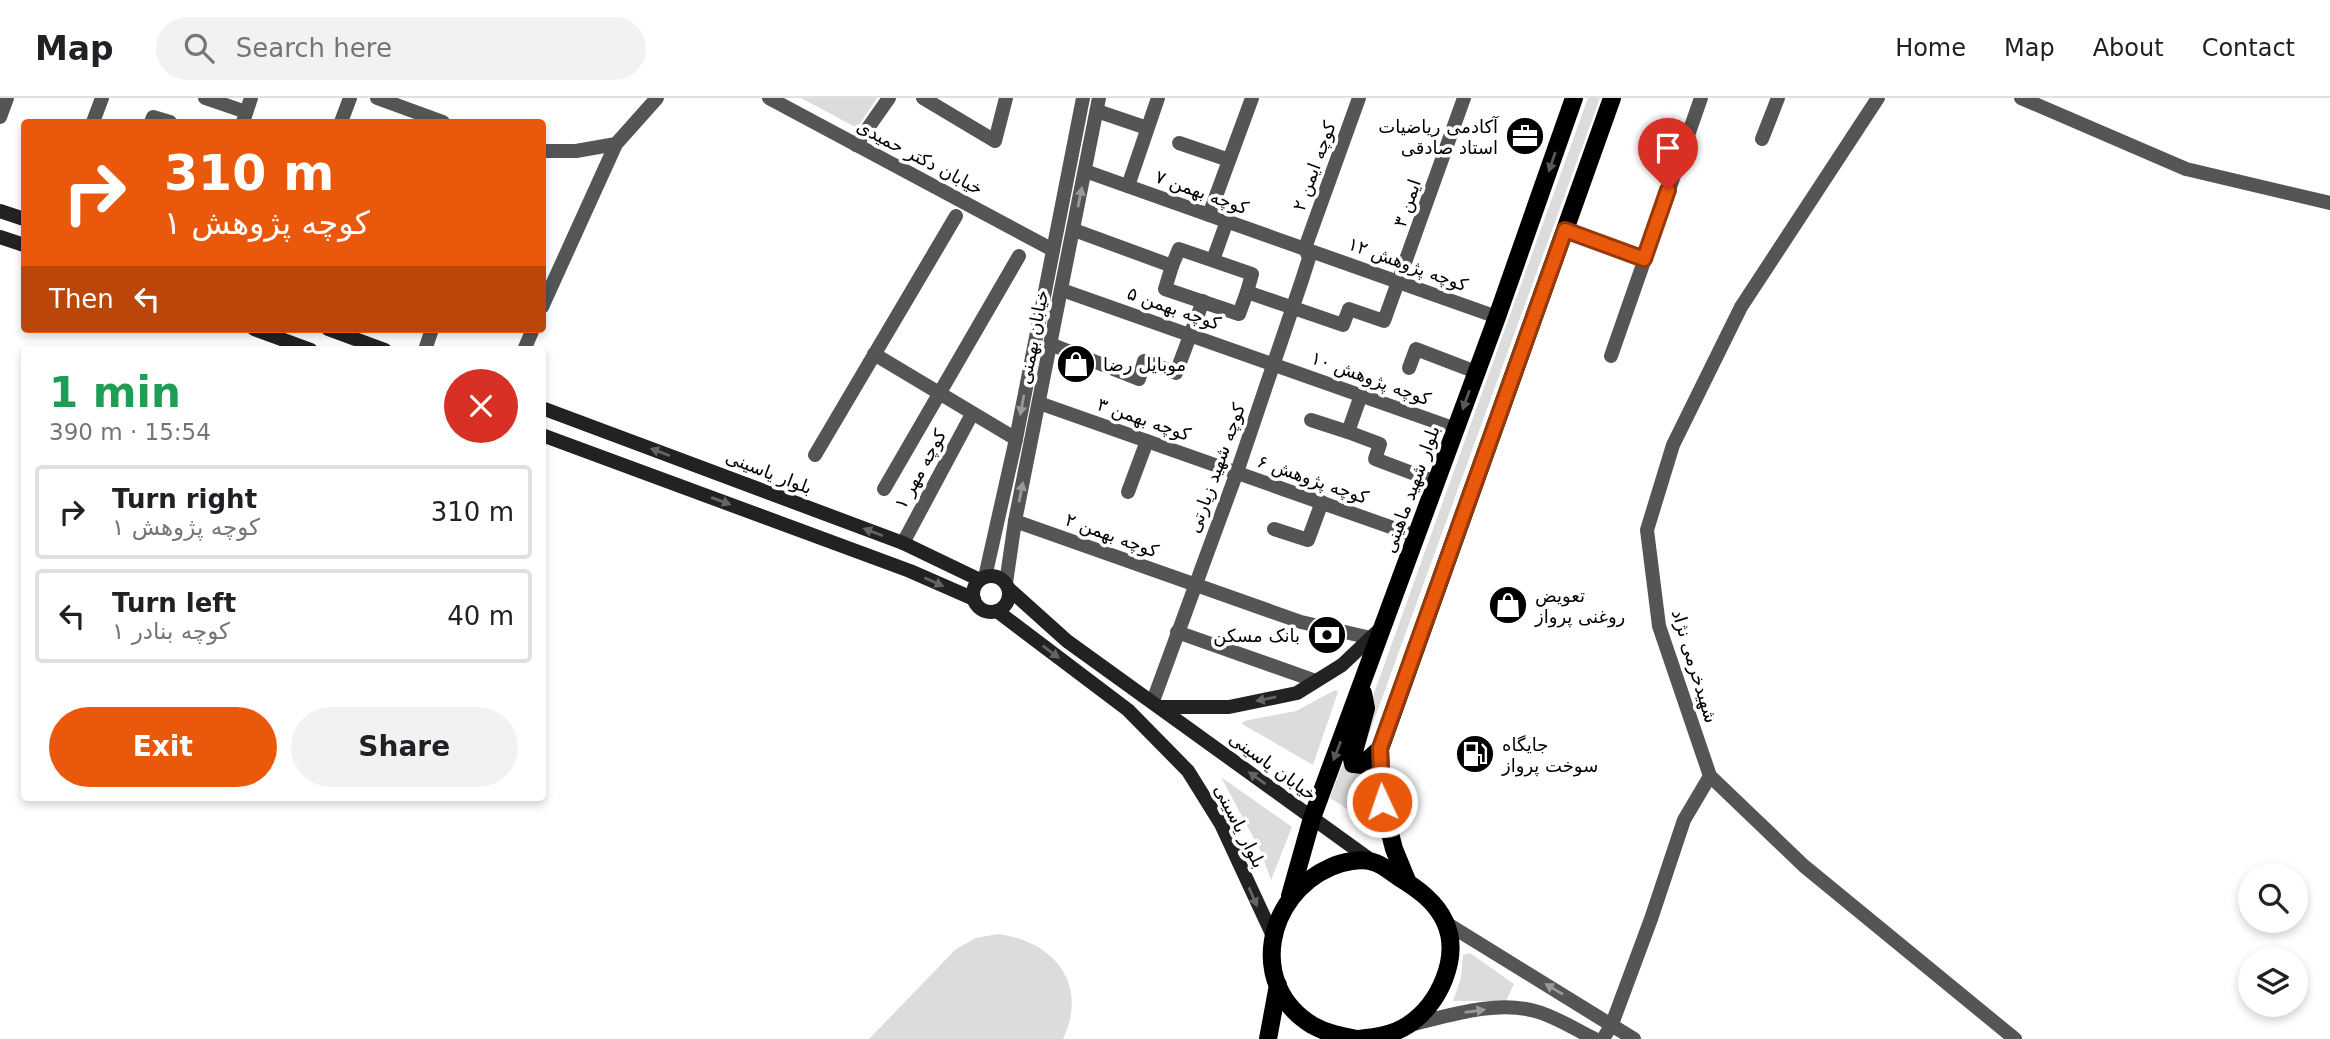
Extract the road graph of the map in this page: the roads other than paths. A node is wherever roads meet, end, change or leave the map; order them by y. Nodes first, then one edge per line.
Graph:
1 (7, 98) edge
2 (102, 98) edge
3 (205, 98) edge
4 (251, 98) edge
5 (350, 98) edge
6 (377, 98) edge
7 (657, 98) edge
8 (769, 98) edge
9 (889, 98) edge
10 (923, 98) edge
11 (1006, 98) edge
12 (1083, 98) edge
13 (1157, 98) edge
14 (1359, 98) edge
15 (1464, 98) edge
16 (1574, 98) edge
17 (1612, 98) edge
18 (1701, 98) edge
19 (1778, 98) edge
20 (1878, 98) edge
21 (2021, 98) edge
22 (1247, 99) edge
23 (1098, 104) edge
24 (0, 117) edge
25 (244, 117) edge
26 (94, 119) edge
27 (342, 119) edge
28 (435, 119) edge
29 (1147, 128) junction
30 (1762, 139) dead end
31 (1180, 143) dead end
32 (616, 144) junction
33 (856, 145) junction
34 (546, 151) edge
35 (1229, 160) junction
36 (1085, 171) junction
37 (1128, 186) junction
38 (2330, 203) edge
39 (0, 211) edge
40 (1209, 215) junction
41 (956, 216) dead end
42 (21, 218) edge
43 (1227, 221) junction
44 (1074, 230) junction
45 (1565, 230) junction
46 (0, 237) edge
47 (21, 244) edge
48 (1305, 248) junction
49 (1052, 250) junction
50 (1019, 256) dead end
51 (1644, 259) junction
52 (1213, 260) junction
53 (1172, 266) junction
54 (1399, 281) junction
55 (1062, 290) junction
56 (1247, 292) junction
57 (546, 298) edge
58 (1203, 302) junction
59 (1292, 309) junction
60 (1497, 317) junction
61 (265, 333) edge
62 (339, 333) edge
63 (1191, 334) junction
64 (1050, 344) junction
65 (300, 346) edge
66 (374, 346) edge
67 (874, 354) junction
68 (1611, 356) dead end
69 (1273, 363) junction
70 (1409, 368) dead end
71 (1476, 373) junction
72 (940, 394) junction
73 (1361, 395) junction
74 (1039, 403) junction
75 (546, 409) edge
76 (972, 414) junction
77 (1311, 420) dead end
78 (1456, 429) junction
79 (1348, 432) junction
80 (546, 436) edge
81 (1016, 439) junction
82 (1147, 441) junction
83 (815, 455) dead end
84 (1237, 472) junction
85 (1436, 482) junction
86 (884, 489) dead end
87 (1128, 492) dead end
88 (1322, 502) junction
89 (1015, 521) junction
90 (1274, 529) dead end
91 (1416, 536) junction
92 (903, 543) junction
93 (983, 578) junction
94 (1194, 585) junction
95 (1007, 586) junction
96 (974, 599) junction
97 (997, 611) junction
98 (1177, 632) junction
99 (1377, 632) junction
100 (1316, 681) junction
101 (1362, 687) junction
102 (1157, 704) junction
103 (1380, 748) junction
104 (1710, 776) junction
105 (1312, 818) junction
106 (1372, 861) junction
107 (1408, 883) junction
108 (1290, 896) junction
109 (1446, 923) junction
110 (1273, 936) junction
111 (1278, 985) junction
112 (1612, 1024) junction
113 (1408, 1025) junction
114 (1381, 1038) edge
115 (1268, 1039) edge
116 (1357, 1039) edge
117 (1595, 1039) edge
118 (1603, 1039) edge
119 (1634, 1039) edge
120 (2015, 1039) edge

1 - 24 street
2 - 26 street
3 - 25 street
4 - 25 street
5 - 27 street
6 - 28 street
7 - 32 street
8 - 33 street, خیابان دکتر حمیدی
9 - 33 street
10 - 11 street
12 - 49 street, خیابان بهمنی
13 - 29 street
14 - 48 street, کوچه ایمن ۲
15 - 54 street, ایمن ۳
16 -> 60 main road, بلوار شهید ماهینی
17 - 45 main road
18 - 51 street
19 - 30 street
20 - 104 street, شهیدخرمی نژاد
21 - 38 street
22 - 35 street
23 - 29 street
23 - 36 street, خیابان بهمنی
29 - 37 street
31 - 35 street
32 - 34 street
32 - 57 street
33 - 49 street, خیابان دکتر حمیدی
35 - 40 street
36 - 37 street, کوچه بهمن ۷
44 -> 36 street, خیابان بهمنی
37 - 40 street, کوچه بهمن ۷
39 - 42 main road
40 - 43 street, کوچه بهمن ۷
41 - 67 street
43 - 48 street, کوچه بهمن ۷
43 - 52 street
44 - 53 street
44 - 55 street, خیابان بهمنی
45 - 51 street
45 - 103 main road
46 - 47 main road
48 - 54 street, کوچه پژوهش ۱۲
48 - 59 street, کوچه شهید زیارتی
49 -> 81 street, خیابان بهمنی
50 - 72 street
51 - 68 street
52 - 53 street
52 - 56 street
53 - 58 street
54 - 59 street, ایمن ۳
54 - 60 street, کوچه پژوهش ۱۲
55 - 63 street, کوچه بهمن ۵
55 - 64 street, خیابان بهمنی
56 - 58 street
56 - 59 street
58 - 63 street
59 - 69 street, کوچه شهید زیارتی
60 - 71 main road, بلوار شهید ماهینی
61 - 65 main road
62 - 66 main road
63 - 64 street
63 - 69 street, کوچه بهمن ۵
64 - 74 street, خیابان بهمنی
67 - 72 street
67 - 83 street
69 - 73 street, کوچه پژوهش ۱۰
69 - 84 street, کوچه شهید زیارتی
70 - 71 street
71 -> 78 main road, بلوار شهید ماهینی
72 - 76 street
72 - 86 street
73 - 78 street, کوچه پژوهش ۱۰
73 - 79 street
74 - 82 street, کوچه بهمن ۳
89 -> 74 street, خیابان بهمنی
92 -> 75 main road, بلوار یاسینی
76 - 81 street
76 - 92 street, کوچه مهر ۱
77 - 79 street
78 - 85 main road, بلوار شهید ماهینی
79 - 85 street
80 -> 96 main road
81 - 93 street, خیابان بهمنی
82 - 84 street, کوچه بهمن ۳
82 - 87 street
84 - 88 street, کوچه پژوهش ۶
84 - 94 street, کوچه شهید زیارتی
85 - 91 main road, بلوار شهید ماهینی
88 - 90 street
88 - 91 street, کوچه پژوهش ۶
89 - 94 street, کوچه بهمن ۲
89 - 95 street, خیابان بهمنی
91 - 99 main road, بلوار شهید ماهینی
92 - 93 main road, بلوار یاسینی
93 - 95 main road
93 - 96 main road
94 - 98 street, کوچه شهید زیارتی
94 - 99 street, کوچه بهمن ۲
95 - 97 main road
95 - 102 main road
96 - 97 main road
97 -> 110 main road, بلوار یاسینی
98 - 100 street
98 - 102 street, کوچه شهید زیارتی
99 - 100 main road
99 - 101 main road, بلوار شهید ماهینی
100 -> 102 main road
101 - 103 main road
101 -> 105 main road, بلوار شهید ماهینی
105 -> 102 main road, خیابان یاسینی
103 - 107 main road
104 - 112 street
104 - 120 street, شهیدخرمی نژاد
105 - 106 main road, خیابان یاسینی
105 - 108 main road, بلوار شهید ماهینی
106 - 107 main road
106 - 108 main road
107 - 109 main road
108 - 110 main road
112 -> 109 street
109 - 113 main road
110 - 111 main road
111 - 115 main road
111 - 116 main road
112 - 118 street
112 - 119 street
113 - 114 main road
113 -> 117 street
114 - 116 main road

